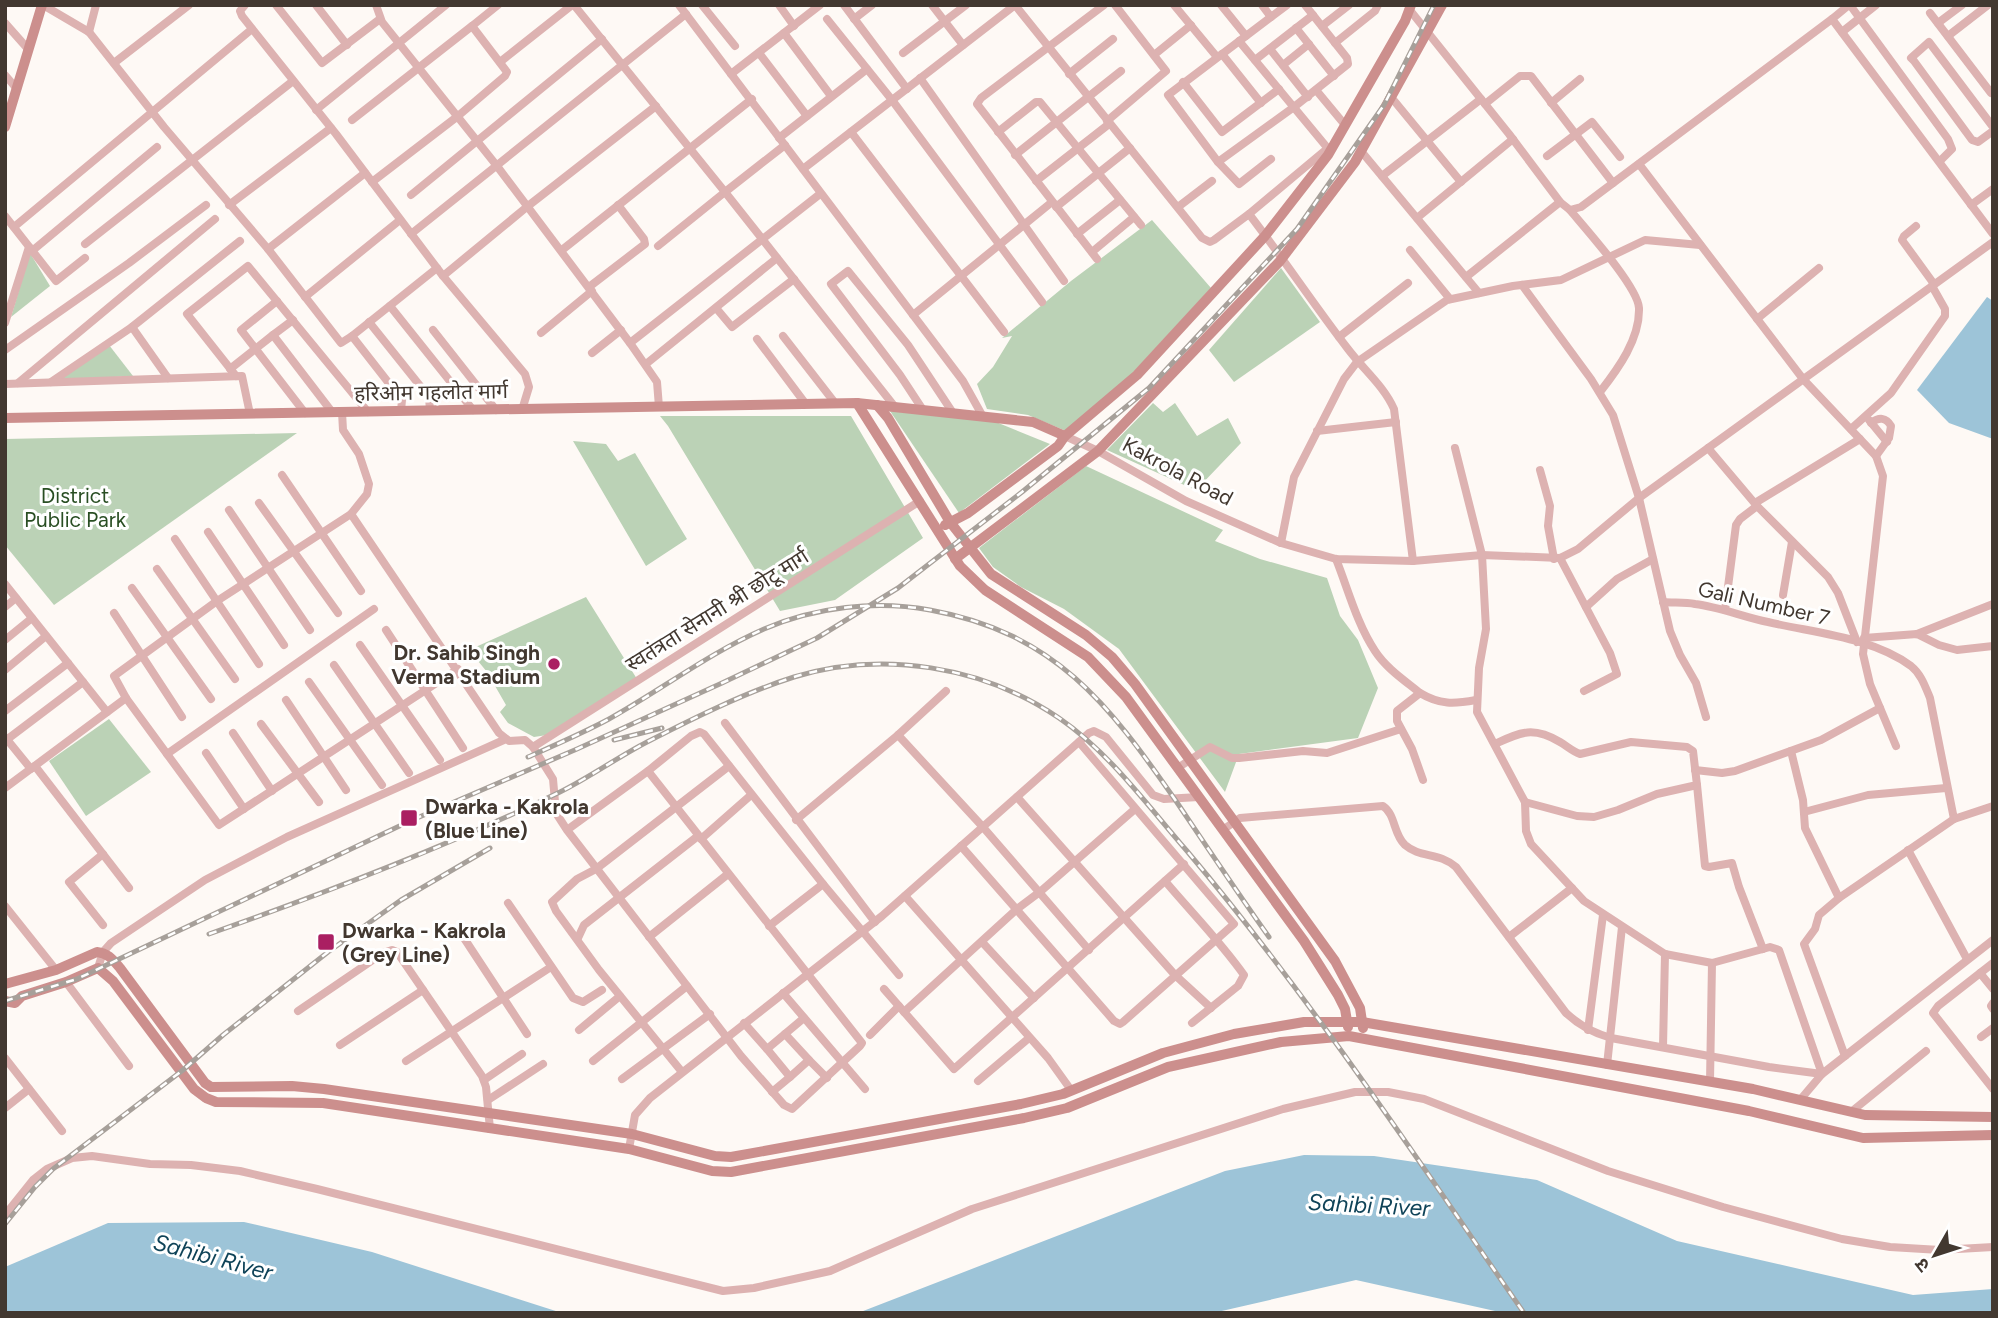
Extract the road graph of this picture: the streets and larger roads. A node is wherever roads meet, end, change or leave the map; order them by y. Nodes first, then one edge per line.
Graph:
1 (43, 5) edge
2 (96, 5) edge
3 (189, 5) edge
4 (244, 5) edge
5 (276, 5) edge
6 (316, 5) edge
7 (376, 5) edge
8 (446, 5) edge
9 (498, 5) edge
10 (573, 5) edge
11 (679, 5) edge
12 (702, 5) edge
13 (779, 5) edge
14 (820, 5) edge
15 (844, 5) edge
16 (872, 5) edge
17 (932, 5) edge
18 (967, 5) edge
19 (1015, 5) edge
20 (1104, 5) edge
21 (1115, 5) edge
22 (1174, 5) edge
23 (1221, 5) edge
24 (1262, 5) edge
25 (1287, 5) edge
26 (1305, 5) edge
27 (1349, 5) edge
28 (1378, 5) edge
29 (1442, 5) edge
30 (1849, 5) edge
31 (1876, 5) edge
32 (1962, 5) edge
33 (1988, 5) edge
34 (1409, 7) edge
35 (1930, 13) dead end
36 (686, 14) junction
37 (1313, 15) junction
38 (1271, 17) junction
39 (1860, 18) junction
40 (380, 19) junction
41 (827, 19) dead end
42 (854, 19) junction
43 (1832, 19) junction
44 (945, 22) junction
45 (5, 23) edge
46 (1191, 25) junction
47 (472, 26) junction
48 (794, 26) junction
49 (1322, 26) junction
50 (1297, 28) junction
51 (252, 29) junction
52 (1943, 30) junction
53 (89, 32) junction
54 (1842, 32) junction
55 (784, 33) junction
56 (1427, 33) junction
57 (602, 39) junction
58 (1113, 39) dead end
59 (1242, 39) junction
60 (1929, 42) junction
61 (399, 43) junction
62 (1335, 43) junction
63 (1309, 44) junction
64 (346, 45) junction
65 (963, 45) junction
66 (735, 47) dead end
67 (1049, 47) junction
68 (28, 49) junction
69 (1270, 49) junction
70 (759, 53) junction
71 (903, 53) dead end
72 (1154, 55) junction
73 (1219, 55) junction
74 (1255, 60) junction
75 (500, 62) junction
76 (114, 63) junction
77 (623, 65) junction
78 (1283, 65) junction
79 (419, 67) junction
80 (867, 69) junction
81 (1121, 71) dead end
82 (732, 74) junction
83 (1069, 74) junction
84 (5, 75) edge
85 (1334, 76) junction
86 (920, 78) junction
87 (1580, 79) dead end
88 (293, 81) junction
89 (1183, 82) junction
90 (907, 89) junction
91 (1279, 89) junction
92 (1316, 90) junction
93 (12, 93) edge
94 (1991, 93) edge
95 (831, 96) junction
96 (1087, 97) junction
97 (1308, 97) junction
98 (1391, 97) junction
99 (751, 99) junction
100 (892, 100) junction
101 (1483, 101) junction
102 (1261, 103) junction
103 (1551, 103) junction
104 (656, 106) junction
105 (1294, 107) junction
106 (316, 110) junction
107 (153, 113) junction
108 (458, 116) junction
109 (807, 116) junction
110 (352, 120) dead end
111 (1057, 122) junction
112 (1108, 122) junction
113 (1345, 125) junction
114 (5, 127) edge
115 (331, 128) junction
116 (1993, 129) edge
117 (850, 132) junction
118 (998, 132) junction
119 (1576, 135) junction
120 (779, 138) junction
121 (1513, 139) junction
122 (477, 140) junction
123 (1427, 141) junction
124 (785, 145) junction
125 (157, 147) dead end
126 (1078, 148) junction
127 (1130, 148) junction
128 (689, 149) junction
129 (1329, 150) junction
130 (1361, 151) junction
131 (1015, 155) junction
132 (1547, 156) dead end
133 (1620, 158) dead end
134 (1271, 159) dead end
135 (192, 161) junction
136 (1940, 161) junction
137 (1218, 162) junction
138 (1639, 164) junction
139 (497, 166) junction
140 (803, 169) junction
141 (365, 173) junction
142 (1098, 173) junction
143 (1382, 176) junction
144 (1036, 181) junction
145 (1212, 181) dead end
146 (372, 182) junction
147 (1461, 182) junction
148 (1613, 183) junction
149 (1993, 189) edge
150 (725, 192) junction
151 (820, 194) junction
152 (411, 195) dead end
153 (1120, 200) junction
154 (1560, 202) junction
155 (1054, 204) junction
156 (206, 205) dead end
157 (229, 205) junction
158 (618, 205) junction
159 (1971, 205) junction
160 (528, 206) junction
161 (1178, 207) junction
162 (1570, 210) junction
163 (1249, 214) junction
164 (5, 216) edge
165 (1134, 217) junction
166 (1417, 218) junction
167 (215, 219) dead end
168 (400, 220) junction
169 (1024, 224) junction
170 (1140, 226) dead end
171 (1916, 226) dead end
172 (14, 228) junction
173 (411, 234) junction
174 (1077, 234) junction
175 (1993, 234) edge
176 (1265, 236) junction
177 (762, 238) junction
178 (240, 241) dead end
179 (1993, 242) edge
180 (85, 244) dead end
181 (999, 244) junction
182 (1700, 244) junction
183 (658, 246) dead end
184 (30, 249) junction
185 (268, 249) junction
186 (562, 250) junction
187 (1410, 250) dead end
188 (1283, 257) junction
189 (1608, 257) junction
190 (85, 258) dead end
191 (777, 258) junction
192 (437, 268) junction
193 (1819, 268) dead end
194 (443, 276) junction
195 (963, 276) junction
196 (1466, 277) junction
197 (794, 279) junction
198 (1064, 281) dead end
199 (1408, 283) dead end
200 (1522, 285) junction
201 (1933, 285) junction
202 (591, 289) junction
203 (1479, 293) junction
204 (305, 297) junction
205 (1450, 299) junction
206 (277, 301) junction
207 (1042, 302) dead end
208 (390, 306) junction
209 (716, 308) junction
210 (914, 315) junction
211 (1757, 318) junction
212 (293, 320) junction
213 (369, 322) junction
214 (5, 323) edge
215 (132, 327) junction
216 (433, 330) dead end
217 (621, 330) junction
218 (1004, 332) dead end
219 (541, 333) dead end
220 (273, 335) junction
221 (352, 336) junction
222 (783, 336) dead end
223 (1339, 337) junction
224 (757, 339) dead end
225 (630, 342) junction
226 (255, 349) junction
227 (5, 350) edge
228 (592, 353) dead end
229 (1357, 362) junction
230 (646, 364) junction
231 (233, 372) junction
232 (168, 378) junction
233 (1803, 379) junction
234 (51, 382) junction
235 (18, 383) junction
236 (5, 384) edge
237 (1600, 392) junction
238 (805, 403) junction
239 (835, 403) junction
240 (858, 403) junction
241 (877, 405) junction
242 (659, 407) junction
243 (895, 407) junction
244 (473, 410) junction
245 (496, 410) junction
246 (522, 410) junction
247 (923, 410) junction
248 (401, 411) junction
249 (430, 411) junction
250 (337, 412) junction
251 (368, 412) junction
252 (305, 413) junction
253 (953, 413) junction
254 (250, 414) junction
255 (982, 415) junction
256 (5, 418) edge
257 (1868, 419) junction
258 (1396, 422) junction
259 (1851, 429) junction
260 (1317, 431) junction
261 (1065, 436) junction
262 (1860, 439) junction
263 (1887, 442) junction
264 (1708, 447) junction
265 (1455, 448) dead end
266 (1098, 451) junction
267 (1876, 457) junction
268 (1540, 470) dead end
269 (282, 475) dead end
270 (1639, 498) junction
271 (920, 501) junction
272 (259, 503) dead end
273 (1756, 504) junction
274 (229, 510) dead end
275 (351, 514) junction
276 (950, 522) junction
277 (937, 529) junction
278 (208, 532) dead end
279 (321, 534) junction
280 (175, 539) dead end
281 (1792, 542) junction
282 (1281, 543) junction
283 (970, 549) junction
284 (292, 552) junction
285 (1482, 555) junction
286 (1557, 558) junction
287 (955, 559) junction
288 (1336, 559) junction
289 (1653, 559) junction
290 (1413, 561) junction
291 (267, 567) junction
292 (157, 569) dead end
293 (5, 584) edge
294 (242, 585) junction
295 (132, 588) dead end
296 (362, 591) dead end
297 (1783, 594) dead end
298 (16, 598) junction
299 (216, 601) junction
300 (1663, 602) junction
301 (1993, 604) edge
302 (5, 607) edge
303 (1586, 607) junction
304 (374, 609) dead end
305 (1725, 610) junction
306 (114, 613) dead end
307 (338, 613) dead end
308 (32, 618) junction
309 (190, 619) junction
310 (310, 630) dead end
311 (386, 630) dead end
312 (1917, 634) junction
313 (46, 636) junction
314 (167, 636) junction
315 (5, 640) edge
316 (1861, 642) junction
317 (360, 645) dead end
318 (284, 646) dead end
319 (1993, 646) edge
320 (144, 656) junction
321 (68, 663) junction
322 (258, 664) dead end
323 (334, 665) dead end
324 (458, 669) junction
325 (5, 670) edge
326 (235, 679) dead end
327 (83, 682) junction
328 (309, 682) dead end
329 (426, 690) junction
330 (946, 691) dead end
331 (1584, 691) dead end
332 (1420, 693) junction
333 (126, 698) junction
334 (211, 699) dead end
335 (286, 699) dead end
336 (1476, 700) junction
337 (402, 705) junction
338 (1880, 708) junction
339 (5, 711) edge
340 (107, 712) junction
341 (182, 717) dead end
342 (1706, 717) dead end
343 (376, 723) junction
344 (725, 723) dead end
345 (261, 724) dead end
346 (1401, 729) junction
347 (233, 733) dead end
348 (898, 736) junction
349 (6, 739) edge
350 (506, 739) junction
351 (350, 740) junction
352 (1079, 742) junction
353 (1495, 744) junction
354 (1896, 746) dead end
355 (533, 747) junction
356 (463, 748) dead end
357 (1791, 751) junction
358 (206, 753) dead end
359 (167, 754) junction
360 (325, 756) junction
361 (1190, 759) junction
362 (440, 760) dead end
363 (729, 766) junction
364 (1179, 767) junction
365 (33, 768) junction
366 (1695, 770) junction
367 (648, 771) junction
368 (409, 774) dead end
369 (296, 775) junction
370 (1423, 780) dead end
371 (382, 785) dead end
372 (1697, 785) junction
373 (5, 788) edge
374 (1946, 788) junction
375 (346, 790) dead end
376 (272, 791) junction
377 (751, 794) junction
378 (1017, 797) junction
379 (1199, 797) junction
380 (319, 802) dead end
381 (1525, 802) junction
382 (1993, 806) edge
383 (675, 807) junction
384 (244, 809) junction
385 (1135, 809) junction
386 (1804, 812) junction
387 (1954, 819) junction
388 (796, 820) junction
389 (1234, 822) junction
390 (982, 826) junction
391 (1224, 829) junction
392 (567, 831) junction
393 (699, 838) junction
394 (961, 846) junction
395 (1909, 850) junction
396 (103, 854) junction
397 (1074, 861) junction
398 (1184, 863) junction
399 (596, 869) junction
400 (728, 874) junction
401 (1165, 881) junction
402 (823, 884) junction
403 (129, 888) dead end
404 (1572, 888) junction
405 (1041, 891) junction
406 (905, 896) junction
407 (619, 898) junction
408 (1839, 898) junction
409 (508, 903) dead end
410 (5, 906) edge
411 (1017, 909) junction
412 (1602, 915) junction
413 (1125, 918) junction
414 (875, 922) junction
415 (103, 925) dead end
416 (769, 926) junction
417 (1622, 927) junction
418 (458, 929) dead end
419 (862, 932) junction
420 (649, 937) junction
421 (1509, 937) junction
422 (578, 938) junction
423 (1217, 938) junction
424 (1993, 940) edge
425 (982, 942) junction
426 (1763, 949) junction
427 (1089, 950) junction
428 (103, 952) junction
429 (1665, 954) junction
430 (1967, 959) junction
431 (961, 961) junction
432 (1712, 963) junction
433 (1993, 963) edge
434 (551, 967) junction
435 (97, 968) junction
436 (1068, 969) junction
437 (56, 970) junction
438 (1980, 973) junction
439 (806, 974) junction
440 (899, 975) dead end
441 (1175, 975) junction
442 (66, 982) junction
443 (5, 984) edge
444 (687, 986) junction
445 (884, 989) dead end
446 (1993, 989) edge
447 (423, 990) junction
448 (602, 990) dead end
449 (783, 993) junction
450 (620, 996) junction
451 (504, 998) junction
452 (1034, 998) junction
453 (5, 1001) edge
454 (1993, 1003) edge
455 (1211, 1008) junction
456 (901, 1009) junction
457 (1993, 1009) edge
458 (298, 1011) dead end
459 (710, 1014) junction
460 (804, 1018) junction
461 (1010, 1018) junction
462 (1348, 1021) junction
463 (641, 1022) junction
464 (1362, 1022) junction
465 (744, 1023) junction
466 (1192, 1023) dead end
467 (1993, 1028) edge
468 (165, 1029) junction
469 (579, 1030) dead end
470 (1588, 1030) junction
471 (452, 1032) junction
472 (527, 1034) dead end
473 (785, 1034) junction
474 (870, 1035) dead end
475 (728, 1036) junction
476 (1349, 1036) junction
477 (154, 1037) junction
478 (1363, 1037) junction
479 (1982, 1037) dead end
480 (1029, 1038) junction
481 (1611, 1038) junction
482 (340, 1045) dead end
483 (1663, 1047) junction
484 (663, 1049) junction
485 (766, 1049) junction
486 (1926, 1051) dead end
487 (522, 1054) dead end
488 (1711, 1055) junction
489 (1845, 1056) junction
490 (5, 1058) edge
491 (809, 1060) junction
492 (406, 1061) dead end
493 (593, 1061) dead end
494 (843, 1063) junction
495 (543, 1064) dead end
496 (1607, 1065) junction
497 (129, 1066) dead end
498 (682, 1072) junction
499 (1822, 1074) junction
500 (790, 1077) junction
501 (827, 1078) junction
502 (622, 1079) dead end
503 (484, 1080) junction
504 (978, 1081) dead end
505 (1710, 1082) junction
506 (29, 1089) junction
507 (866, 1089) dead end
508 (1993, 1089) edge
509 (1071, 1090) junction
510 (772, 1092) junction
511 (1800, 1100) junction
512 (489, 1106) junction
513 (5, 1108) edge
514 (1851, 1112) junction
515 (1993, 1117) edge
516 (490, 1129) junction
517 (62, 1132) dead end
518 (632, 1134) junction
519 (1993, 1135) edge
520 (629, 1149) junction
521 (5, 1215) edge
522 (1993, 1247) edge

1 - 53 street
1 - 68 street
2 - 53 street
3 - 76 street
4 - 51 street
5 - 64 street
6 - 64 street
7 - 40 street
8 - 61 street
9 - 47 street
10 - 57 street
10 - 75 street
11 - 36 street
12 - 66 street
13 - 48 street
14 - 48 street
15 - 42 street
16 - 42 street
17 - 44 street
18 - 44 street
19 - 65 street
19 - 67 street
20 - 67 street
21 - 72 street
22 - 46 street
23 - 59 street
24 - 38 street
25 - 38 street
26 - 37 street
27 - 49 street
28 - 62 street
29 - 56 street
30 - 39 street
30 - 43 street
31 - 39 street
32 - 52 street
33 - 52 street
34 - 56 street
34 - 113 street
35 - 52 street
36 - 77 street
36 - 82 street
37 - 49 street
37 - 50 street
38 - 59 street
39 - 54 street
39 - 136 street
40 - 61 street
40 - 64 street
41 - 80 street
42 - 90 street
43 - 54 street
43 - 138 street
44 - 65 street
44 - 71 street
45 - 68 street
46 - 72 street
46 - 73 street
47 - 75 street
47 - 79 street
48 - 55 street
49 - 62 street
50 - 63 street
50 - 69 street
51 - 88 street
51 - 107 street
52 - 60 street
52 - 94 street
53 - 76 street
54 - 136 street
55 - 70 street
55 - 95 street
56 - 98 street
56 - 101 street
57 - 77 street
57 - 122 street
58 - 83 street
59 - 73 street
59 - 74 street
60 - 116 street
60 - 116 street
61 - 79 street
61 - 106 street
62 - 85 street
63 - 78 street
63 - 85 street
65 - 86 street
67 - 83 street
67 - 118 street
68 - 93 street
69 - 74 street
69 - 78 street
70 - 82 street
70 - 109 street
72 - 112 street
73 - 89 street
73 - 102 street
74 - 91 street
75 - 108 street
76 - 107 street
77 - 104 street
77 - 139 street
78 - 97 street
79 - 108 street
79 - 110 street
80 - 95 street
80 - 100 street
81 - 96 street
82 - 99 street
83 - 96 street
84 - 93 street
85 - 92 street
86 - 90 street
86 - 169 street
87 - 103 street
88 - 106 street
88 - 135 street
89 - 102 street
89 - 137 street
90 - 100 street
91 - 102 street
91 - 105 street
92 - 97 street
92 - 113 street
93 - 114 street
95 - 109 street
96 - 111 street
96 - 112 street
97 - 105 street
98 - 123 street
98 - 130 street
99 - 120 street
99 - 128 street
100 - 117 street
100 - 181 street
101 - 103 street
101 - 121 street
101 - 123 street
103 - 119 street
104 - 128 street
104 - 160 street
105 - 129 street
105 - 137 street
106 - 115 street
107 - 135 street
107 - 172 street
108 - 122 street
108 - 146 street
109 - 120 street
111 - 118 street
111 - 126 street
111 - 131 street
112 - 126 street
112 - 127 street
113 - 129 street
115 - 141 street
115 - 157 street
117 - 140 street
117 - 195 street
118 - 131 street
119 - 132 street
119 - 133 street
119 - 148 street
120 - 124 street
121 - 147 street
121 - 154 street
122 - 139 street
122 - 152 street
123 - 143 street
123 - 147 street
124 - 140 street
124 - 150 street
125 - 184 street
126 - 142 street
126 - 144 street
127 - 142 street
127 - 161 street
128 - 150 street
128 - 158 street
129 - 163 street
129 - 176 street
130 - 143 street
130 - 188 street
131 - 144 street
134 - 137 street
135 - 157 street
135 - 180 street
136 - 159 street
138 - 148 street
138 - 182 street
139 - 160 street
139 - 173 street
140 - 151 street
141 - 146 street
141 - 185 street
142 - 153 street
142 - 155 street
143 - 166 street
144 - 155 street
145 - 161 street
146 - 168 street
147 - 166 street
148 - 162 street
149 - 159 street
150 - 177 street
150 - 183 street
151 - 177 street
151 - 210 street
153 - 165 street
153 - 174 street
154 - 162 street
154 - 196 street
155 - 169 street
155 - 174 street
156 - 227 street
157 - 185 street
158 - 186 street
158 - 202 street
159 - 175 street
160 - 186 street
160 - 194 street
161 - 163 street
162 - 189 street
163 - 176 street
164 - 172 street
165 - 170 street
165 - 174 street
166 - 196 street
167 - 235 street
168 - 173 street
168 - 204 street
169 - 181 street
169 - 198 street
171 - 201 street
172 - 184 street
173 - 192 street
176 - 188 street
176 - 261 street
177 - 191 street
177 - 225 street
178 - 215 street
179 - 201 street
181 - 195 street
181 - 207 street
182 - 189 street
182 - 211 street
184 - 190 street
184 - 214 street
185 - 204 street
186 - 202 street
187 - 205 street
188 - 223 street
188 - 266 street
189 - 200 street
189 - 237 street
191 - 197 street
191 - 209 street
192 - 194 street
192 - 208 street
193 - 211 street
194 - 246 street
195 - 210 street
195 - 218 street
196 - 203 street
197 - 209 street
197 - 243 street
199 - 223 street
200 - 203 street
200 - 237 street
201 - 233 street
201 - 257 street
202 - 217 street
202 - 219 street
203 - 205 street
204 - 221 street
205 - 229 street
206 - 212 street
206 - 226 street
206 - 231 street
208 - 213 street
208 - 244 street
209 - 230 street
210 - 255 street
211 - 233 street
212 - 220 street
212 - 251 street
213 - 221 street
213 - 249 street
215 - 232 street
215 - 234 street
216 - 245 street
217 - 225 street
217 - 228 street
220 - 226 street
220 - 250 street
221 - 248 street
222 - 239 street
223 - 229 street
224 - 238 street
225 - 230 street
226 - 231 street
226 - 252 street
229 - 258 street
229 - 260 street
230 - 242 street
231 - 232 street
231 - 254 street
232 - 234 street
233 - 259 street
233 - 264 street
234 - 235 street
235 - 236 street
237 - 270 street
238 - 239 street, हरिओम गहलोत मार्ग
238 - 242 street, हरिओम गहलोत मार्ग
239 - 240 street, हरिओम गहलोत मार्ग
240 - 241 street, Kakrola Road
240 - 271 street
241 - 243 street, Kakrola Road
241 - 276 street
242 - 246 street, हरिओम गहलोत मार्ग
243 - 247 street, Kakrola Road
244 - 245 street, हरिओम गहलोत मार्ग
244 - 249 street, हरिओम गहलोत मार्ग
245 - 246 street, हरिओम गहलोत मार्ग
247 - 253 street, Kakrola Road
247 - 253 street
248 - 249 street, हरिओम गहलोत मार्ग
248 - 251 street, हरिओम गहलोत मार्ग
250 - 251 street, हरिओम गहलोत मार्ग
250 - 252 street, हरिओम गहलोत मार्ग
250 - 275 street
252 - 254 street, हरिओम गहलोत मार्ग
253 - 255 street, Kakrola Road
254 - 256 street, हरिओम गहलोत मार्ग
255 - 261 street, Kakrola Road
257 - 259 street
257 - 263 street
257 - 263 street
258 - 260 street
258 - 290 street
259 - 262 street
260 - 282 street
261 - 266 street, Kakrola Road
261 - 276 street
262 - 267 street
262 - 273 street
263 - 267 street
264 - 270 street
264 - 273 street
265 - 285 street
266 - 282 street, Kakrola Road
266 - 283 street
267 - 316 street
268 - 286 street
269 - 279 street
270 - 286 street
270 - 289 street
271 - 277 street
271 - 355 street, स्वतंत्रता सेनानी श्री छोटू मार्ग
272 - 284 street
273 - 281 street
273 - 305 street
274 - 291 street
275 - 279 street
275 - 324 street
276 - 277 street
276 - 283 street
277 - 287 street
278 - 294 street
279 - 284 street
279 - 296 street
280 - 299 street
281 - 297 street
281 - 316 street
282 - 288 street, Kakrola Road
283 - 287 street
283 - 361 street
284 - 291 street
284 - 307 street
285 - 286 street, Kakrola Road
285 - 290 street, Kakrola Road
285 - 336 street
286 - 303 street
287 - 364 street
288 - 290 street, Kakrola Road
288 - 332 street
289 - 300 street
289 - 303 street
291 - 294 street
291 - 310 street
292 - 309 street
293 - 298 street
294 - 299 street
294 - 318 street
295 - 314 street
298 - 302 street
298 - 308 street
299 - 309 street
299 - 322 street
300 - 305 street, Gali Number 7
300 - 342 street
301 - 312 street
303 - 331 street
304 - 359 street
305 - 316 street, Gali Number 7
306 - 320 street
308 - 313 street
308 - 315 street
309 - 314 street
309 - 326 street
311 - 329 street
312 - 316 street
312 - 319 street
313 - 321 street
313 - 325 street
314 - 320 street
314 - 334 street
316 - 338 street
316 - 374 street
317 - 337 street
320 - 333 street
320 - 341 street
321 - 327 street
321 - 339 street
323 - 343 street
324 - 329 street
324 - 350 street
327 - 340 street
327 - 349 street
328 - 351 street
329 - 337 street
329 - 356 street
330 - 348 street
332 - 336 street
332 - 346 street
333 - 340 street
333 - 359 street
335 - 360 street
336 - 353 street
337 - 343 street
337 - 362 street
338 - 354 street
338 - 357 street
340 - 365 street
343 - 351 street
343 - 368 street
344 - 388 street
345 - 369 street
346 - 361 street
346 - 370 street
347 - 376 street
348 - 388 street
348 - 390 street
349 - 365 street
350 - 355 street
350 - 428 street
351 - 360 street
351 - 371 street
352 - 378 street
352 - 379 street
352 - 385 street
353 - 366 street
353 - 381 street
355 - 392 street
357 - 366 street
357 - 386 street
358 - 384 street
359 - 384 street
360 - 369 street
360 - 375 street
361 - 364 street
361 - 389 street
363 - 367 street
363 - 377 street
363 - 383 street
364 - 379 street
365 - 373 street
365 - 396 street
366 - 372 street
367 - 383 street
367 - 392 street
369 - 376 street
369 - 380 street
372 - 381 street
372 - 426 street
374 - 386 street
374 - 387 street
376 - 384 street
377 - 393 street
377 - 402 street
378 - 390 street
378 - 397 street
379 - 391 street
381 - 404 street
382 - 387 street
383 - 393 street
383 - 399 street
385 - 397 street
385 - 398 street
386 - 408 street
387 - 395 street
388 - 414 street
389 - 391 street
389 - 421 street
389 - 464 street
390 - 394 street
390 - 405 street
391 - 462 street
392 - 399 street
393 - 400 street
393 - 407 street
394 - 406 street
394 - 411 street
395 - 408 street
395 - 430 street
396 - 403 street
396 - 415 street
397 - 405 street
397 - 413 street
398 - 401 street
398 - 423 street
399 - 407 street
399 - 422 street
400 - 416 street
400 - 420 street
401 - 413 street
401 - 423 street
402 - 416 street
402 - 419 street
404 - 412 street
404 - 421 street
405 - 411 street
405 - 427 street
406 - 414 street
406 - 431 street
407 - 420 street
407 - 422 street
408 - 489 street
409 - 434 street
410 - 437 street
411 - 425 street
411 - 436 street
412 - 417 street
412 - 470 street
413 - 427 street
413 - 441 street
414 - 419 street
416 - 439 street
417 - 429 street
417 - 481 street
418 - 451 street
419 - 439 street
419 - 440 street
420 - 444 street
421 - 470 street
422 - 450 street
423 - 441 street
423 - 455 street
424 - 430 street
425 - 431 street
425 - 452 street
426 - 432 street
426 - 499 street
427 - 436 street
428 - 435 street
428 - 437 street
428 - 468 street
429 - 432 street
429 - 483 street
430 - 489 street
431 - 456 street
431 - 461 street
432 - 488 street
433 - 438 street
434 - 448 street
434 - 451 street
435 - 442 street
435 - 477 street
436 - 441 street
436 - 452 street
437 - 443 street
438 - 446 street
438 - 508 street
439 - 449 street
439 - 494 street
441 - 455 street
442 - 453 street
442 - 497 street
444 - 459 street
444 - 463 street
445 - 456 street
447 - 458 street
447 - 471 street
447 - 482 street
449 - 460 street
449 - 465 street
450 - 463 street
450 - 469 street
451 - 471 street
451 - 472 street
452 - 461 street
454 - 457 street
455 - 466 street
456 - 461 street
456 - 474 street
459 - 475 street
459 - 484 street
460 - 473 street
460 - 494 street
461 - 480 street
462 - 464 street
462 - 476 street
462 - 509 street
463 - 484 street
463 - 493 street
464 - 478 street
464 - 496 street
465 - 475 street
465 - 485 street
467 - 479 street
468 - 477 street
468 - 512 street
470 - 481 street
471 - 492 street
471 - 503 street
473 - 485 street
473 - 491 street
475 - 498 street
475 - 510 street
476 - 478 street
476 - 520 street
477 - 516 street
478 - 519 street
480 - 504 street
480 - 509 street
481 - 483 street
481 - 496 street
483 - 488 street
484 - 498 street
484 - 502 street
485 - 500 street
486 - 514 street
487 - 503 street
488 - 499 street
488 - 505 street
489 - 499 street
490 - 506 street
491 - 500 street
491 - 501 street
494 - 501 street
494 - 507 street
495 - 512 street
496 - 505 street
498 - 518 street
499 - 511 street
500 - 510 street
501 - 510 street
503 - 512 street
505 - 511 street
506 - 513 street
506 - 517 street
509 - 518 street
511 - 514 street
512 - 516 street
512 - 518 street
514 - 515 street
516 - 520 street
518 - 520 street
521 - 522 street

